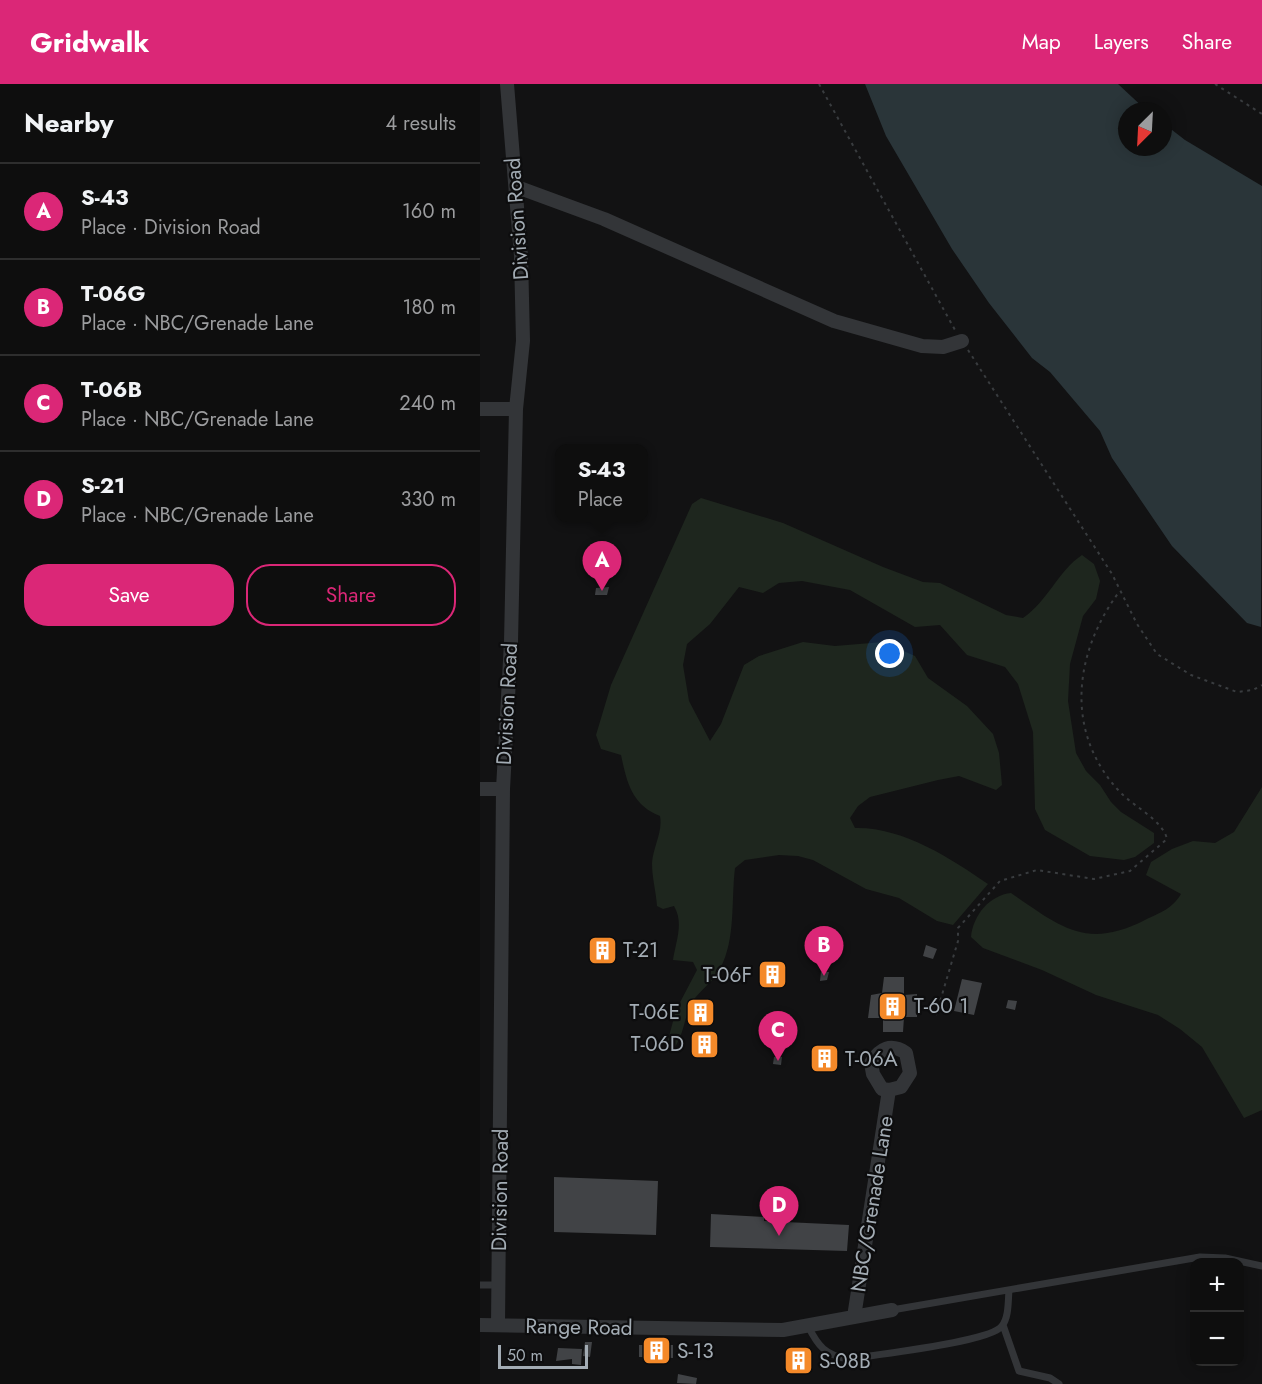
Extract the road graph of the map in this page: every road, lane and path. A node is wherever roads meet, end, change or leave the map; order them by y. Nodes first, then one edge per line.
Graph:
1 (507, 84) edge
2 (819, 84) edge
3 (1215, 84) edge
4 (1262, 114) edge
5 (516, 187) junction
6 (962, 341) junction
7 (480, 409) edge
8 (516, 409) junction
9 (1120, 591) junction
10 (1262, 685) edge
11 (480, 789) edge
12 (503, 789) junction
13 (936, 1015) dead end
14 (889, 1090) dead end
15 (1262, 1266) edge
16 (480, 1285) edge
17 (498, 1285) junction
18 (1009, 1290) junction
19 (892, 1310) joint
20 (854, 1317) junction
21 (480, 1325) edge
22 (1003, 1325) junction
23 (498, 1326) junction
24 (808, 1326) junction
25 (1059, 1384) edge

1 - 5 street, Division Road
2 - 6 path
3 - 4 path
5 - 6 street
5 - 8 street, Division Road
6 - 9 path
7 - 8 street
8 - 12 street, Division Road
9 - 10 path
9 - 13 path
11 - 12 street
12 - 17 street, Division Road
14 - 20 street, NBC/Grenade Lane
15 - 18 lane
16 - 17 lane
17 - 23 street, Division Road
18 - 19 lane
18 - 22 lane
19 - 20 street, Range Road
20 - 24 street, Range Road
21 - 23 street, Range Road
22 - 24 lane
22 - 25 lane
23 - 24 street, Range Road

